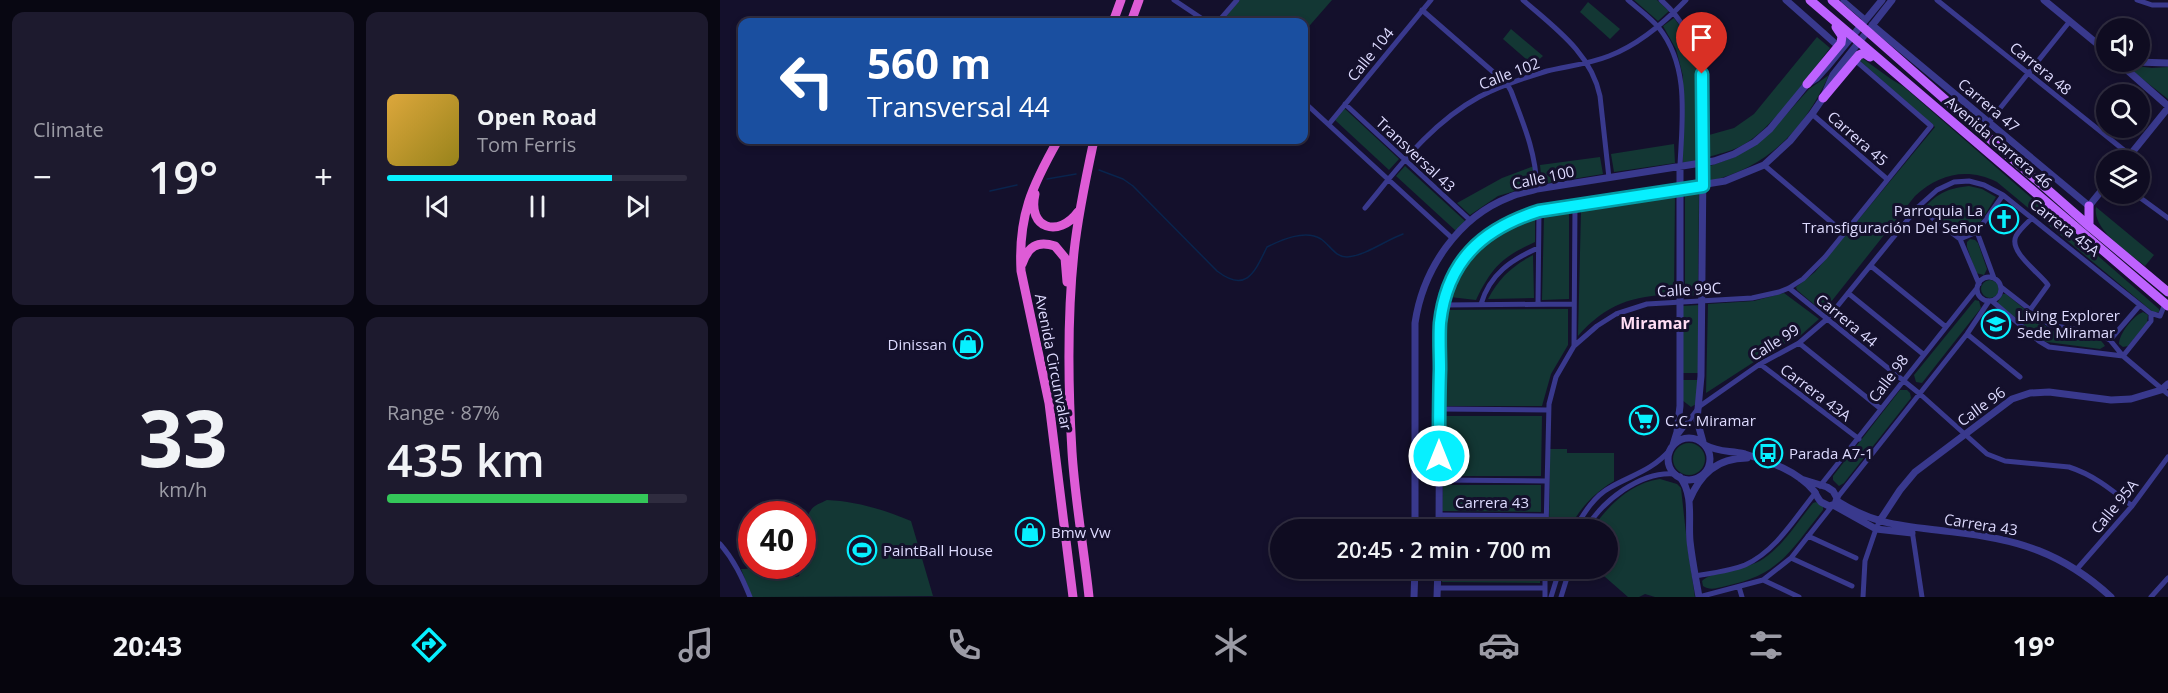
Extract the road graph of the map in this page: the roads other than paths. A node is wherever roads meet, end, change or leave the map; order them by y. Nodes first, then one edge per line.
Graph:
1 (1121, 0) edge
2 (1139, 0) edge
3 (1174, 0) edge
4 (1237, 0) edge
5 (1431, 0) edge
6 (1523, 0) edge
7 (1628, 0) edge
8 (1661, 0) edge
9 (1686, 0) edge
10 (1786, 0) edge
11 (1810, 0) edge
12 (1832, 0) edge
13 (1843, 0) edge
14 (1882, 0) edge
15 (1892, 0) edge
16 (1937, 0) edge
17 (2044, 0) edge
18 (2137, 0) edge
19 (2167, 5) edge
20 (1422, 10) junction
21 (1675, 12) junction
22 (1114, 18) edge
23 (1132, 18) edge
24 (1201, 18) edge
25 (1221, 18) edge
26 (2070, 21) junction
27 (1866, 25) junction
28 (1657, 26) junction
29 (1855, 39) junction
30 (2096, 43) edge
31 (1838, 46) junction
32 (1855, 60) junction
33 (2150, 62) edge
34 (1588, 63) junction
35 (2168, 63) edge
36 (2129, 72) edge
37 (2028, 74) junction
38 (1905, 82) junction
39 (1507, 84) junction
40 (1807, 84) junction
41 (1823, 98) junction
42 (1345, 104) junction
43 (1308, 106) edge
44 (2168, 107) edge
45 (1812, 114) junction
46 (1989, 122) junction
47 (1329, 124) junction
48 (1056, 144) edge
49 (1093, 144) edge
50 (2118, 150) edge
51 (2134, 150) edge
52 (1406, 160) junction
53 (1045, 163) junction
54 (1703, 163) junction
55 (1764, 165) junction
56 (1680, 166) junction
57 (1609, 178) junction
58 (1887, 179) junction
59 (1389, 180) junction
60 (1954, 182) joint
61 (1703, 186) junction
62 (1537, 189) junction
63 (1680, 189) junction
64 (2002, 195) junction
65 (2096, 197) edge
66 (2149, 204) edge
67 (1575, 205) junction
68 (2089, 206) junction
69 (1918, 207) junction
70 (1365, 208) dead end
71 (1079, 210) junction
72 (1539, 211) junction
73 (2032, 218) junction
74 (2168, 218) edge
75 (1471, 221) junction
76 (2089, 226) junction
77 (1977, 232) junction
78 (1844, 233) junction
79 (1453, 239) junction
80 (1960, 239) junction
81 (1538, 248) junction
82 (1871, 266) junction
83 (1021, 271) junction
84 (1994, 278) junction
85 (1978, 286) junction
86 (2001, 287) junction
87 (1789, 288) junction
88 (2167, 289) edge
89 (1848, 293) junction
90 (1071, 296) junction
91 (1701, 300) junction
92 (1679, 301) junction
93 (1991, 301) junction
94 (1481, 304) junction
95 (1538, 304) junction
96 (1574, 304) junction
97 (1443, 305) junction
98 (2140, 305) junction
99 (2166, 305) edge
100 (2031, 310) junction
101 (2150, 313) junction
102 (1827, 319) junction
103 (1946, 327) junction
104 (1967, 334) junction
105 (2110, 340) junction
106 (1799, 343) junction
107 (1574, 346) junction
108 (1923, 354) junction
109 (2123, 356) junction
110 (1760, 364) junction
111 (2020, 377) dead end
112 (1903, 381) junction
113 (2166, 389) edge
114 (1920, 394) junction
115 (1680, 406) junction
116 (1700, 406) junction
117 (1439, 409) junction
118 (1881, 409) junction
119 (1548, 410) junction
120 (1692, 416) junction
121 (1966, 434) junction
122 (1859, 439) junction
123 (1704, 444) junction
124 (1673, 445) junction
125 (2168, 456) edge
126 (1755, 458) junction
127 (1704, 474) junction
128 (1678, 476) junction
129 (1439, 480) junction
130 (1546, 481) junction
131 (1818, 489) junction
132 (1689, 501) junction
133 (1834, 503) junction
134 (2132, 506) junction
135 (1439, 515) junction
136 (1546, 516) junction
137 (1414, 519) edge
138 (1439, 519) edge
139 (1546, 519) edge
140 (1581, 519) edge
141 (1592, 519) edge
142 (1878, 526) junction
143 (1912, 530) junction
144 (1808, 536) junction
145 (720, 544) edge
146 (1791, 558) junction
147 (1856, 558) dead end
148 (2077, 569) junction
149 (1695, 576) junction
150 (2168, 578) edge
151 (1414, 579) edge
152 (1438, 579) edge
153 (1545, 579) edge
154 (1557, 579) edge
155 (1567, 579) edge
156 (1763, 580) junction
157 (1852, 586) dead end
158 (1739, 587) junction
159 (1438, 588) junction
160 (1545, 588) junction
161 (2108, 596) edge
162 (750, 597) edge
163 (1073, 597) edge
164 (1089, 597) edge
165 (1414, 597) edge
166 (1437, 597) edge
167 (1545, 597) edge
168 (1551, 597) edge
169 (1562, 597) edge
170 (1699, 597) edge
171 (1742, 597) edge
172 (1799, 597) edge
173 (1863, 597) edge
174 (1922, 597) edge
175 (2151, 597) edge

1 - 22 highway
2 - 23 highway
3 - 24 street
4 - 25 street
5 - 20 street, Calle 104
6 - 34 street
7 - 28 street
8 - 21 street
9 - 21 street, Calle 102
10 - 31 street
11 - 29 main road, Avenida Carrera 46
11 - 31 main road
12 - 27 main road, Avenida Carrera 46
13 - 27 street, Carrera 47
14 - 27 street, Calle 100
15 - 27 street, Calle 100
16 - 37 street, Carrera 48
17 - 26 street
18 - 19 street
20 - 39 street
20 - 42 street, Calle 104
21 - 28 street, Calle 102
21 - 54 street
26 - 30 street
26 - 37 street
27 - 29 street, Calle 100
27 - 46 street, Carrera 47
27 - 76 main road, Avenida Carrera 46
28 - 34 street, Calle 102
28 - 56 street
29 - 38 main road, Avenida Carrera 46
29 - 40 street, Calle 100
29 - 41 street, Calle 100
31 - 40 main road
32 - 38 main road
32 - 41 main road
32 - 58 street, Calle 99C
33 - 35 street
34 - 39 street, Calle 102
34 - 57 street
36 - 44 street
37 - 46 street
37 - 50 street, Carrera 48
38 - 99 main road, Avenida Carrera 46
39 - 52 street, Calle 102
39 - 62 street
40 - 54 street, Calle 100
41 - 45 street, Calle 100
42 - 47 street, Calle 104
42 - 52 street, Transversal 43
43 - 47 street
44 - 51 street
45 - 55 street, Calle 100
45 - 58 street, Carrera 45
46 - 68 street, Carrera 47
47 - 59 street
48 - 53 highway, Avenida Circunvalar
49 - 71 highway, Avenida Circunvalar
52 - 59 street, Calle 102
52 - 75 street, Transversal 43
53 - 71 highway
53 - 83 highway, Avenida Circunvalar
54 - 56 street, Calle 100
54 - 61 street
55 - 61 street, Calle 100
55 - 78 street
56 - 57 street, Calle 100
56 - 63 street
57 - 62 street, Calle 100
58 - 78 street, Calle 99C
59 - 70 street, Calle 102
59 - 79 street
60 - 64 street, Carrera 45A
60 - 69 street, Calle 99
61 - 63 street, Calle 100
61 - 91 street
62 - 75 street, Calle 100
63 - 67 street, Calle 100
63 - 92 street
64 - 73 street, Carrera 45A
64 - 77 street
65 - 68 street
66 - 74 street
67 - 72 street, Calle 100
67 - 96 street
68 - 76 main road
69 - 80 street
69 - 82 street, Calle 99
71 - 90 highway, Avenida Circunvalar
72 - 81 street
72 - 97 street, Calle 100
73 - 98 street, Carrera 45A
73 - 100 street
75 - 79 street, Calle 100
76 - 88 main road, Avenida Carrera 46
77 - 80 street
77 - 84 street
78 - 87 street, Calle 99C
79 - 137 street, Calle 100
80 - 85 street
81 - 94 street
81 - 95 street
82 - 89 street, Calle 99
82 - 103 street
83 - 90 highway
83 - 163 highway, Avenida Circunvalar
84 - 85 street
84 - 86 street
85 - 93 street
85 - 103 street, Calle 98
86 - 93 street
86 - 100 street
87 - 91 street, Calle 99C
87 - 102 street, Carrera 44
89 - 102 street, Calle 99
89 - 108 street
90 - 164 highway, Avenida Circunvalar
91 - 92 street, Calle 99C
91 - 116 street
92 - 107 street, Calle 99C
92 - 115 street
93 - 104 street
93 - 109 street
94 - 95 street
94 - 97 street
95 - 96 street
96 - 107 street
97 - 117 street, Calle 100
98 - 101 street, Carrera 45A
98 - 105 street
99 - 101 street
100 - 105 street
101 - 109 street
102 - 106 street, Calle 99
102 - 112 street, Carrera 44
103 - 108 street, Calle 98
104 - 111 street
104 - 114 street
105 - 109 street
106 - 110 street, Calle 99
106 - 118 street
107 - 119 street, Calle 99C
108 - 112 street, Calle 98
109 - 113 street
110 - 116 street, Calle 99
110 - 122 street, Carrera 43A
112 - 114 street, Carrera 44
112 - 118 street, Calle 98
113 - 121 street, Calle 96
114 - 121 street, Carrera 44
114 - 133 street
115 - 120 street
115 - 124 street
116 - 120 street, Calle 99
116 - 123 street
117 - 119 street
117 - 129 street, Calle 100
118 - 122 street, Calle 98
119 - 130 street, Calle 99C
120 - 124 street, Calle 99
121 - 134 street, Carrera 44
121 - 142 street, Calle 96
122 - 131 street, Calle 98
123 - 124 street
123 - 126 street
123 - 127 street
124 - 128 street
124 - 140 street, Calle 99
125 - 134 street, Calle 95A
126 - 127 street
126 - 131 street
127 - 128 street
127 - 132 street
128 - 132 street
128 - 141 street
129 - 130 street
129 - 135 street, Calle 100
130 - 136 street, Calle 99C
131 - 133 street
131 - 133 street
131 - 149 street, Calle 98
132 - 149 street
133 - 142 street, Carrera 43
133 - 144 street
134 - 148 street, Calle 95A
135 - 136 street, Carrera 43
135 - 138 street, Calle 100
136 - 139 street, Calle 99C
142 - 143 street, Carrera 43
142 - 173 street
143 - 148 street, Carrera 43
143 - 174 street
144 - 146 street
144 - 147 street
145 - 162 street
146 - 156 street
146 - 157 street
148 - 161 street, Carrera 43
149 - 170 street
150 - 175 street
151 - 165 street
152 - 159 street
153 - 160 street
154 - 168 street
155 - 169 street
156 - 158 street
156 - 172 street
158 - 170 street
158 - 171 street
159 - 160 street
159 - 166 street
160 - 167 street

